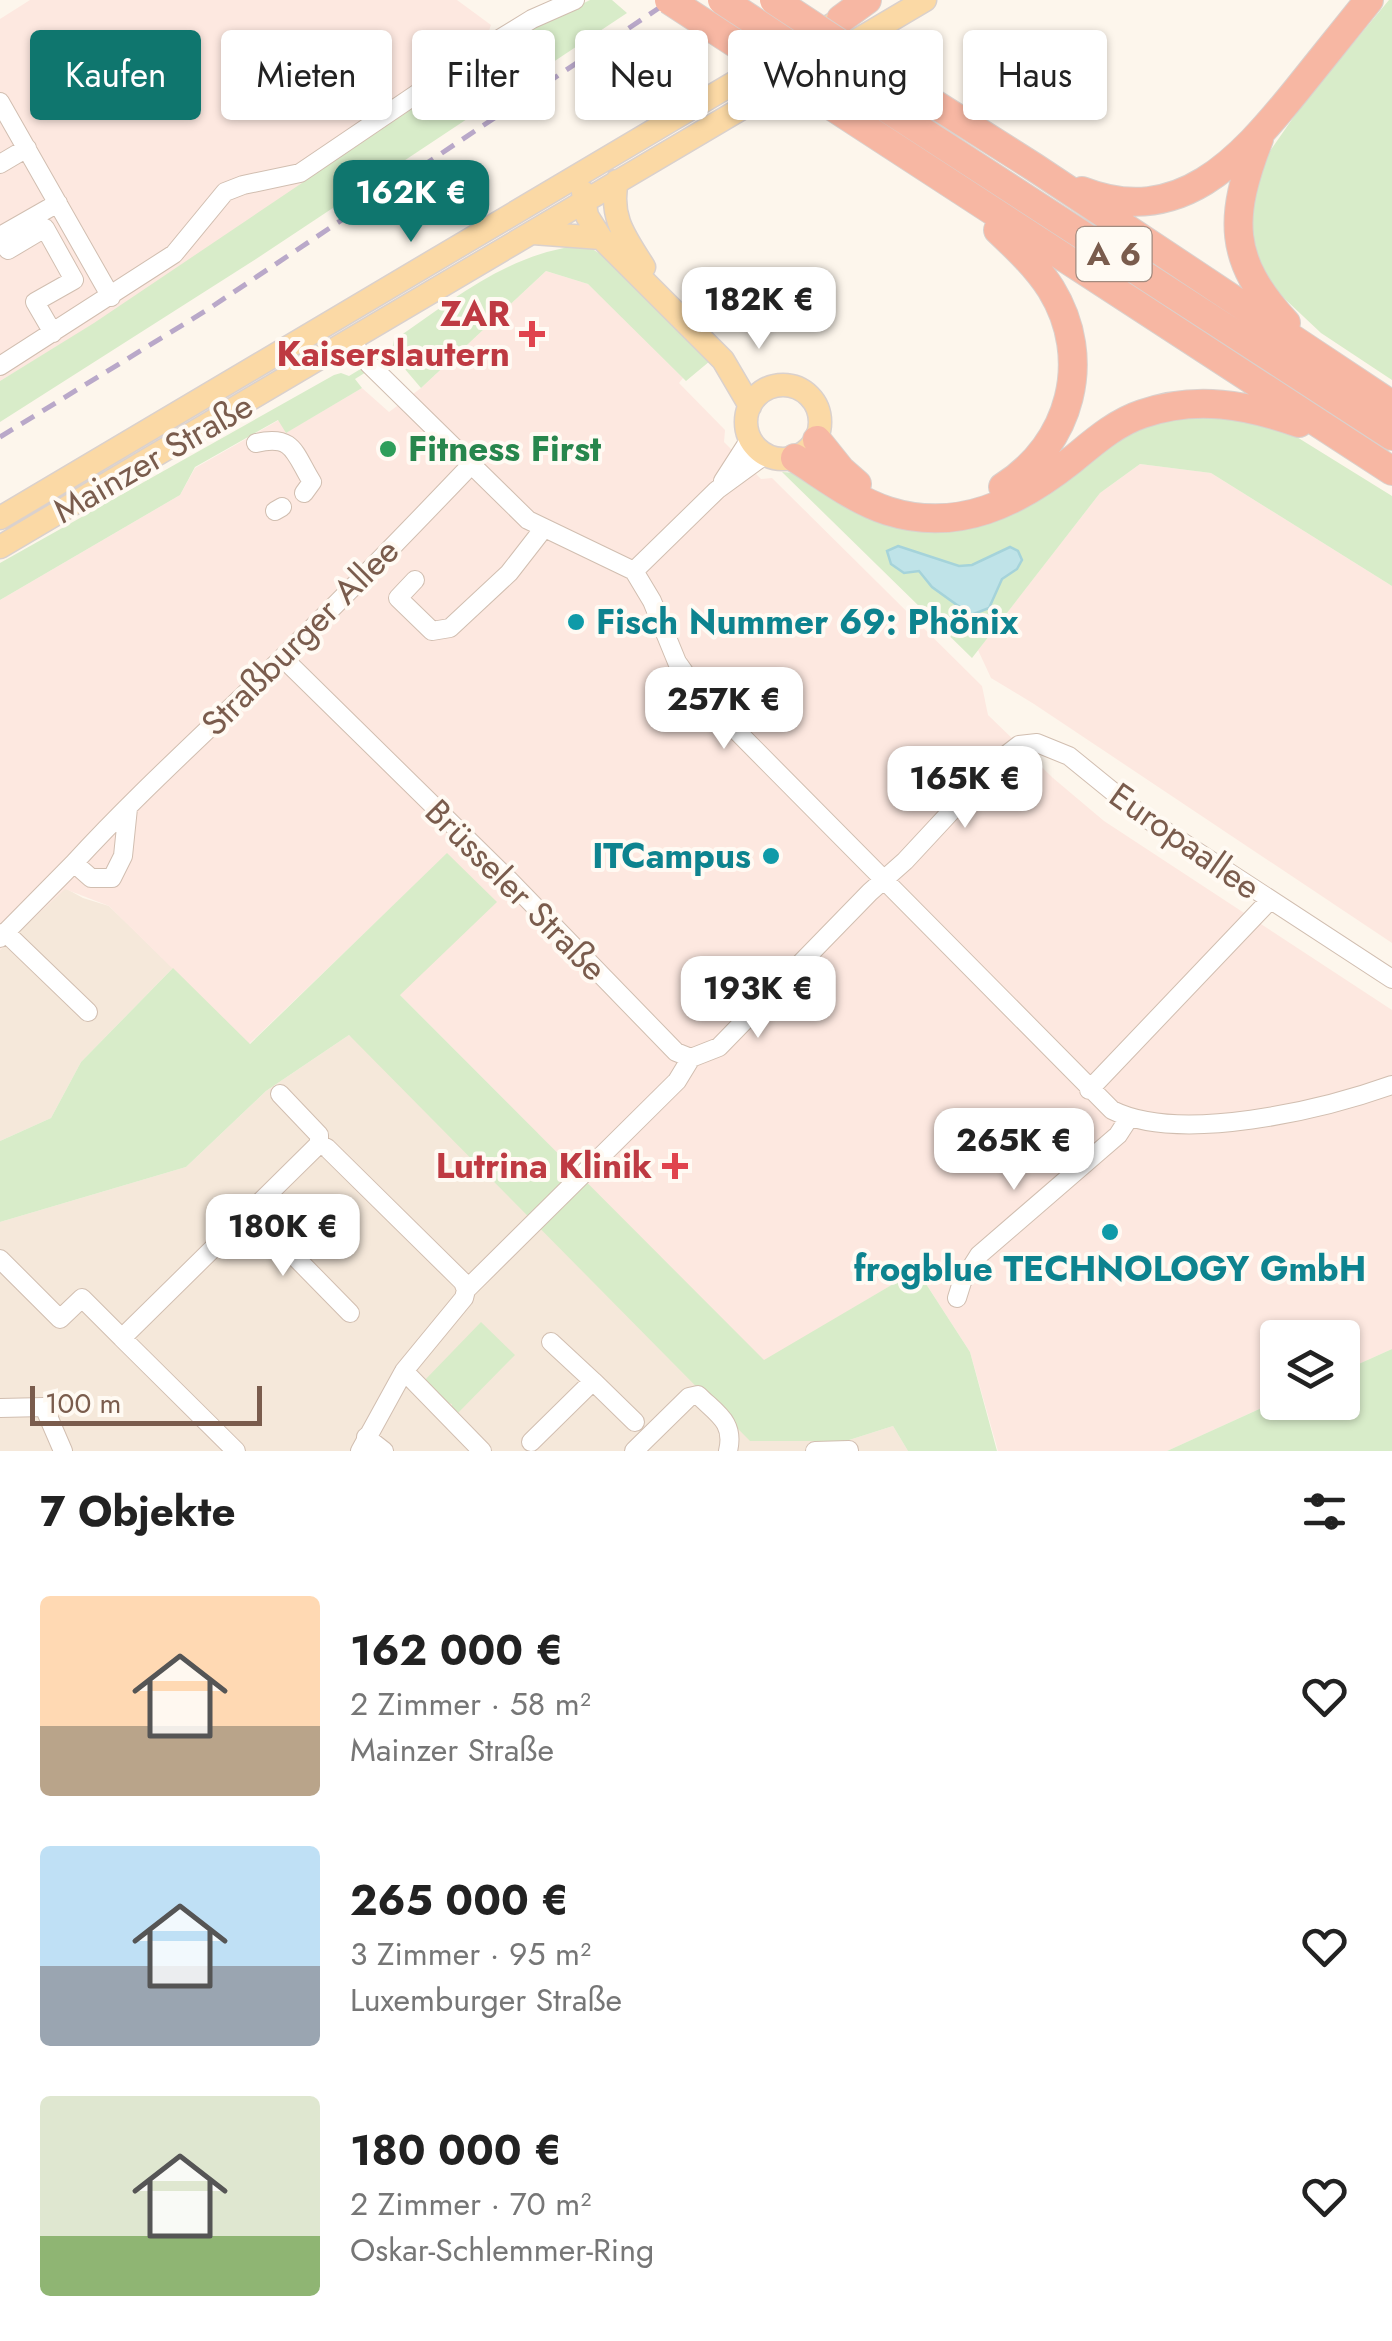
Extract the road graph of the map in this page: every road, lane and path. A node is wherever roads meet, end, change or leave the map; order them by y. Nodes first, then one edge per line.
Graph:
1 (574, 0) edge
2 (669, 0) edge
3 (722, 0) edge
4 (774, 0) edge
5 (867, 0) edge
6 (878, 0) edge
7 (925, 0) edge
8 (1369, 0) edge
9 (841, 20) junction
10 (0, 102) edge
11 (1260, 135) junction
12 (27, 148) junction
13 (0, 164) edge
14 (590, 167) junction
15 (1052, 180) junction
16 (617, 182) junction
17 (950, 185) junction
18 (58, 202) junction
19 (583, 202) junction
20 (533, 233) junction
21 (0, 237) edge
22 (602, 238) junction
23 (111, 297) junction
24 (665, 300) junction
25 (338, 319) junction
26 (53, 332) junction
27 (351, 340) junction
28 (1314, 353) junction
29 (722, 360) junction
30 (0, 366) edge
31 (766, 389) junction
32 (1392, 405) edge
33 (750, 406) junction
34 (1392, 436) edge
35 (256, 442) dead end
36 (1352, 444) junction
37 (757, 447) junction
38 (806, 449) junction
39 (470, 466) junction
40 (1392, 471) edge
41 (304, 492) dead end
42 (0, 518) edge
43 (544, 528) junction
44 (0, 548) edge
45 (634, 571) junction
46 (415, 580) dead end
47 (282, 658) junction
48 (128, 808) junction
49 (74, 863) junction
50 (884, 879) junction
51 (1270, 900) junction
52 (4, 928) edge
53 (1392, 980) edge
54 (88, 1012) dead end
55 (691, 1058) junction
56 (1392, 1085) edge
57 (1089, 1090) junction
58 (280, 1094) dead end
59 (1129, 1118) junction
60 (320, 1144) junction
61 (250, 1211) junction
62 (0, 1258) edge
63 (466, 1290) junction
64 (957, 1298) dead end
65 (350, 1313) dead end
66 (122, 1338) junction
67 (551, 1342) dead end
68 (404, 1371) junction
69 (593, 1380) junction
70 (0, 1408) edge
71 (635, 1422) dead end
72 (363, 1444) edge
73 (530, 1448) edge
74 (848, 1450) edge
75 (62, 1451) edge
76 (236, 1451) edge
77 (384, 1451) edge
78 (482, 1451) edge
79 (634, 1451) edge
80 (728, 1451) edge
81 (814, 1451) edge

1 - 23 street
2 - 17 highway, A 6, bridge
3 - 34 highway, A 6, bridge
4 - 15 highway, bridge
5 - 9 highway
6 - 9 main road, Mainzer Straße
7 - 16 main road, Mainzer Straße
8 - 11 highway
9 - 14 main road, Mainzer Straße
10 - 12 street
11 - 15 highway
11 - 28 highway
12 - 13 street
12 - 18 street
14 - 19 main road
14 - 25 main road, Mainzer Straße
15 - 28 highway
16 - 19 main road, Mainzer Straße
16 - 24 main road
17 - 36 highway, A 6
17 - 38 highway
18 - 21 street
18 - 23 street
19 - 20 main road, Mainzer Straße
19 - 22 main road
20 - 22 main road
20 - 27 main road, Mainzer Straße
21 - 26 street
22 - 24 main road
23 - 26 street
24 - 29 main road
25 - 27 main road
25 - 42 main road, Mainzer Straße
26 - 30 street
27 - 39 street
27 - 44 main road, Mainzer Straße
28 - 32 highway
29 - 31 main road
29 - 33 main road
31 - 33 main road
31 - 38 main road
33 - 37 main road
35 - 41 street
36 - 38 highway, A 6
36 - 40 highway, A 6
37 - 38 main road
37 - 45 street
39 - 43 street
39 - 47 street, Straßburger Allee
43 - 45 street
43 - 46 street
45 - 50 street
47 - 48 street, Straßburger Allee
47 - 55 street, Brüsseler Straße
48 - 49 street, Straßburger Allee
48 - 49 street
49 - 52 street, Straßburger Allee
50 - 51 street, Europaallee
50 - 55 street
50 - 57 street
51 - 53 street, Europaallee
51 - 57 street
52 - 54 street
55 - 63 street
56 - 59 street
57 - 59 street
58 - 60 street
59 - 64 street
60 - 61 street
60 - 63 street
61 - 65 street
61 - 66 street
62 - 66 street
63 - 68 street
66 - 76 street
67 - 69 street
68 - 72 street
68 - 78 street
69 - 71 street
69 - 73 street
70 - 75 street
72 - 77 street
74 - 81 street
79 - 80 street

